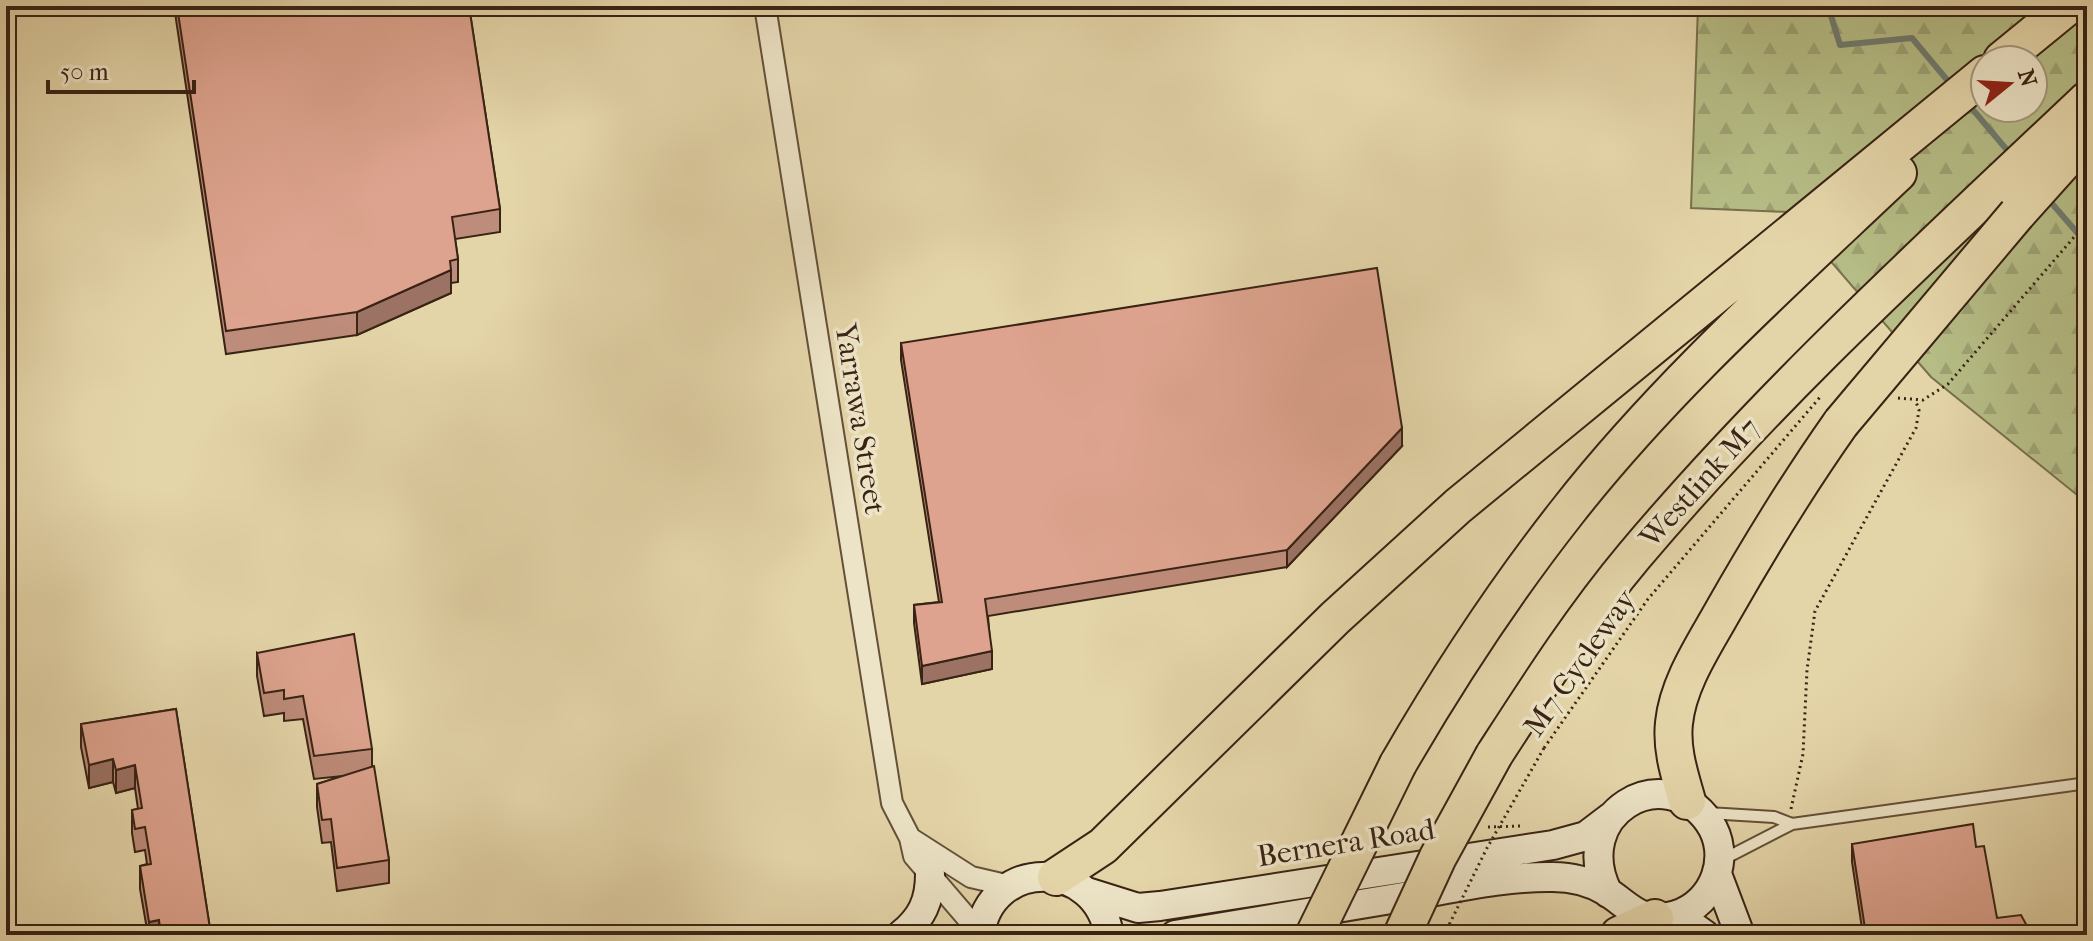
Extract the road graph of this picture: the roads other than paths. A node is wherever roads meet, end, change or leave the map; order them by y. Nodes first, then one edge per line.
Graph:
1 (765, 6) edge
2 (2071, 6) edge
3 (2022, 44) edge
4 (2033, 44) edge
5 (1969, 87) edge
6 (2087, 100) edge
7 (1969, 106) edge
8 (2087, 136) edge
9 (1821, 397) junction
10 (2087, 783) edge
11 (1694, 807) junction
12 (1611, 816) junction
13 (1792, 824) junction
14 (910, 838) junction
15 (1718, 868) junction
16 (930, 874) junction
17 (1071, 884) junction
18 (1010, 886) junction
19 (1608, 893) junction
20 (1666, 917) junction
21 (978, 930) edge
22 (901, 935) edge
23 (1109, 935) edge
24 (1175, 935) edge
25 (1314, 935) edge
26 (1402, 935) edge
27 (1619, 935) edge
28 (1705, 935) edge
29 (1740, 935) edge

1 - 14 street, Yarrawa Street
2 - 3 highway
2 - 4 highway
5 - 17 highway
6 - 9 highway, Westlink M7
7 - 25 highway, bridge
8 - 9 highway, bridge
9 - 11 highway
9 - 26 highway, Westlink M7, bridge
10 - 13 lane
11 - 12 main road
11 - 13 lane
11 - 15 main road
12 - 17 main road, Bernera Road
12 - 19 main road
13 - 15 lane
14 - 16 street, Yarrawa Street
14 - 18 street
15 - 20 main road
15 - 29 main road
16 - 21 street, Yarrawa Street
16 - 22 main road
17 - 18 main road
17 - 23 main road
18 - 21 main road
19 - 20 main road
19 - 24 main road, Bernera Road
20 - 27 highway
20 - 28 main road

